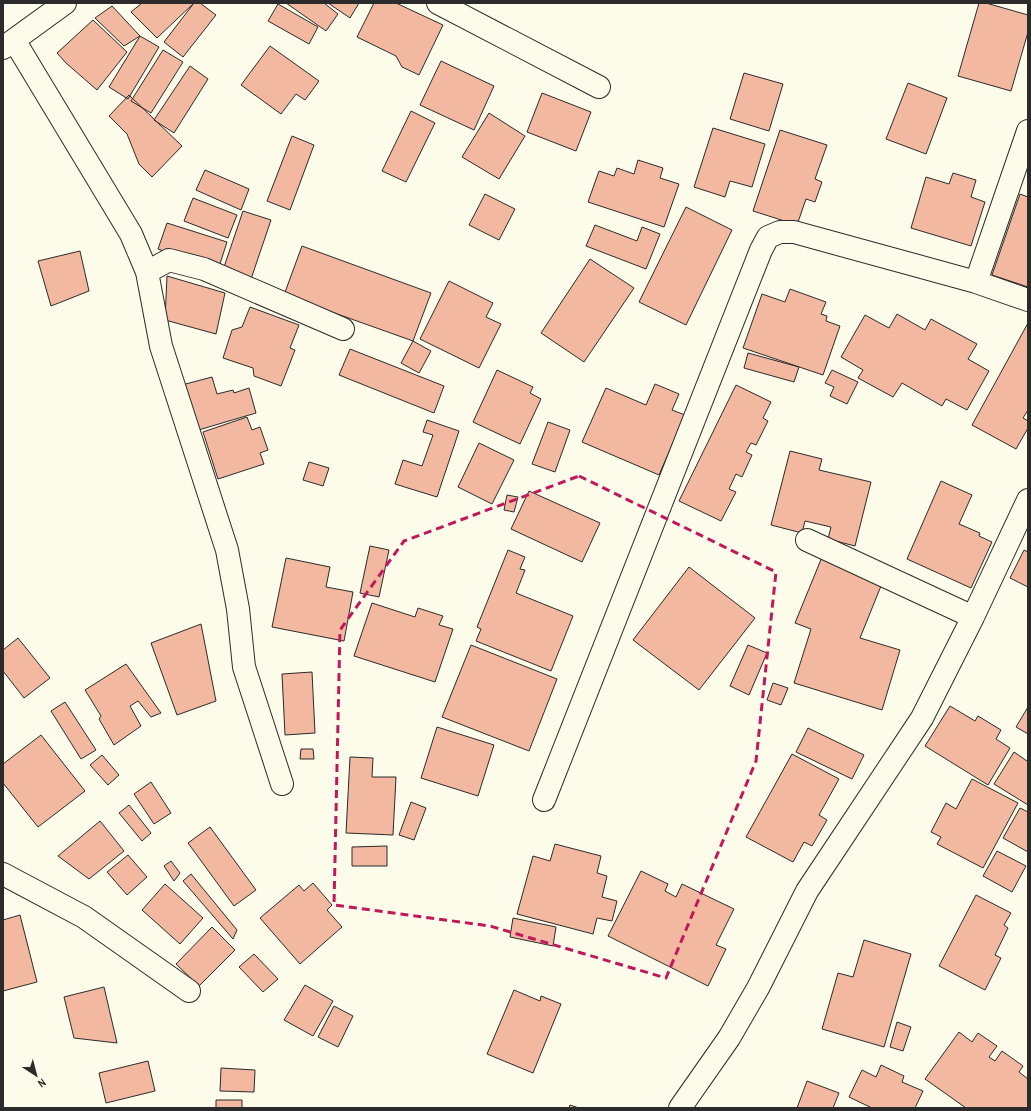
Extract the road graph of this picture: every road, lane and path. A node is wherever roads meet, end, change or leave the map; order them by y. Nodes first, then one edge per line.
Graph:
1 (65, 3) edge
2 (438, 3) edge
3 (9, 44) edge
4 (599, 87) dead end
5 (1028, 131) edge
6 (147, 272) junction
7 (976, 282) junction
8 (1028, 300) edge
9 (343, 329) dead end
10 (1028, 500) edge
11 (807, 540) dead end
12 (973, 617) junction
13 (282, 784) dead end
14 (544, 800) dead end
15 (3, 874) edge
16 (189, 991) dead end
17 (680, 1108) edge

1 - 3 street
2 - 4 street
3 - 6 street
5 - 7 street
6 - 9 street
6 - 13 street
7 - 8 street
7 - 14 street
10 - 12 street
11 - 12 street
12 - 17 street
15 - 16 street

